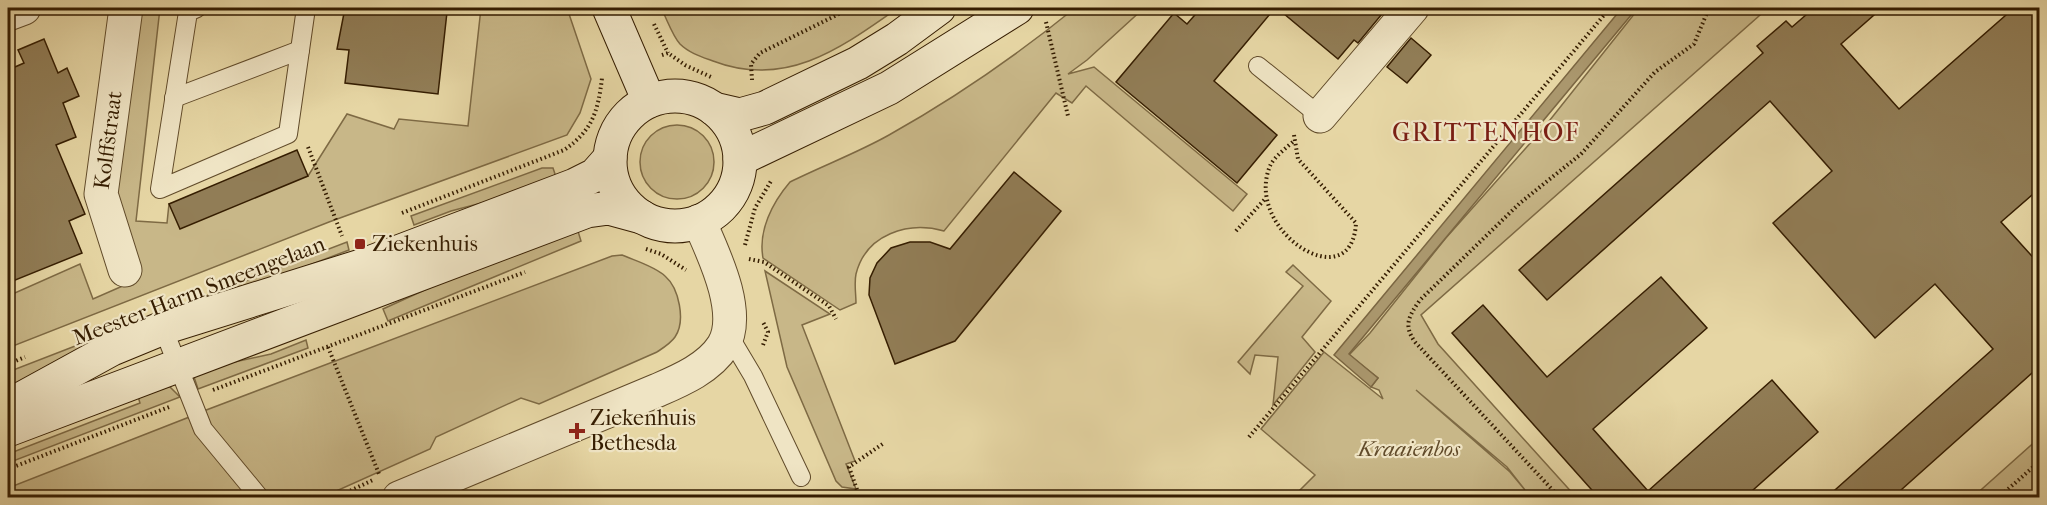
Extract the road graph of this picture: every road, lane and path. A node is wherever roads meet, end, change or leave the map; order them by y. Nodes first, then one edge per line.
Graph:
1 (24, 8) edge
2 (126, 8) edge
3 (198, 8) edge
4 (306, 8) edge
5 (609, 8) edge
6 (851, 8) edge
7 (939, 8) edge
8 (1412, 8) edge
9 (1610, 8) edge
10 (1709, 8) edge
11 (1031, 12) edge
12 (8, 14) edge
13 (650, 16) dead end
14 (300, 50) junction
15 (668, 53) junction
16 (633, 66) junction
17 (1258, 66) dead end
18 (762, 81) dead end
19 (753, 83) junction
20 (742, 84) dead end
21 (714, 93) junction
22 (174, 98) junction
23 (649, 101) junction
24 (1068, 116) dead end
25 (1306, 121) junction
26 (288, 134) junction
27 (1295, 140) junction
28 (610, 158) junction
29 (740, 159) junction
30 (1266, 198) junction
31 (642, 217) junction
32 (391, 218) dead end
33 (699, 221) junction
34 (1236, 231) dead end
35 (347, 234) dead end
36 (342, 237) junction
37 (331, 241) dead end
38 (748, 259) dead end
39 (124, 270) dead end
40 (684, 271) dead end
41 (688, 282) dead end
42 (836, 319) dead end
43 (163, 328) junction
44 (728, 334) junction
45 (328, 347) dead end
46 (29, 356) dead end
47 (8, 364) edge
48 (176, 366) junction
49 (8, 406) edge
50 (8, 430) edge
51 (1250, 436) dead end
52 (884, 442) dead end
53 (2040, 460) edge
54 (801, 477) dead end
55 (260, 498) edge
56 (342, 498) edge
57 (399, 498) edge
58 (860, 498) edge
59 (1560, 498) edge
60 (1998, 498) edge

1 - 12 street
2 - 39 street, Kolffstraat
3 - 22 lane
4 - 14 lane
5 - 16 street
6 - 19 path
7 - 21 street
8 - 25 street
9 - 51 path
10 - 59 path
11 - 24 path
11 - 29 street
13 - 15 path
14 - 22 lane
14 - 26 lane
15 - 16 path
15 - 21 path
16 - 23 street
16 - 32 path
17 - 25 lane
18 - 19 path
19 - 20 path
21 - 23 street
21 - 29 street
22 - 26 lane
23 - 28 street
25 - 27 path
26 - 36 path
27 - 30 path
27 - 30 path
28 - 31 street
28 - 43 street, Meester Harm Smeengelaan
29 - 33 street
30 - 34 path
31 - 33 street
31 - 48 street
33 - 44 street
35 - 36 path, Meester Harm Smeengelaan
36 - 37 path, Meester Harm Smeengelaan
38 - 42 path
40 - 41 path
43 - 48 lane
43 - 49 street, Meester Harm Smeengelaan
44 - 54 lane
44 - 57 street
45 - 56 path
46 - 47 path
48 - 50 street
48 - 55 lane
52 - 58 path
53 - 60 path

